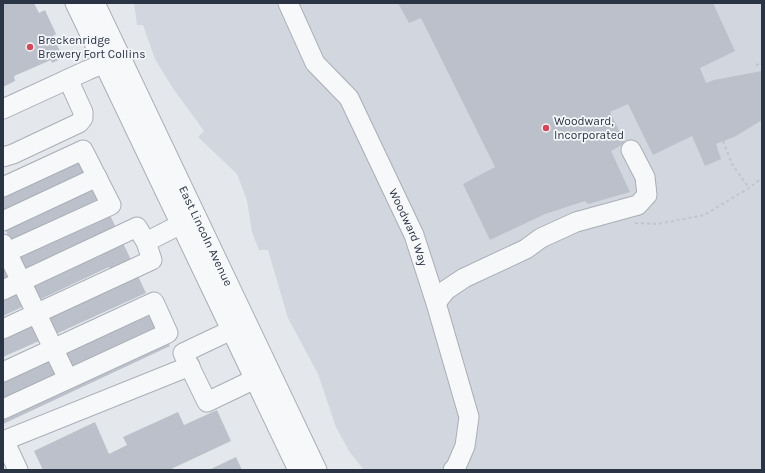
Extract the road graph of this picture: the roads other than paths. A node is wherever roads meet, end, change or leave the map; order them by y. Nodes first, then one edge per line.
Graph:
1 (76, 3) edge
2 (95, 3) edge
3 (288, 3) edge
4 (112, 60) junction
5 (68, 79) junction
6 (3, 110) edge
7 (631, 150) dead end
8 (3, 157) edge
9 (97, 177) junction
10 (3, 187) edge
11 (188, 220) junction
12 (3, 221) edge
13 (146, 242) junction
14 (4, 250) edge
15 (21, 282) junction
16 (3, 290) edge
17 (436, 303) junction
18 (36, 313) junction
19 (239, 326) junction
20 (3, 329) edge
21 (53, 349) junction
22 (190, 366) junction
23 (3, 372) edge
24 (68, 379) junction
25 (255, 379) junction
26 (3, 409) edge
27 (4, 441) edge
28 (18, 470) edge
29 (298, 470) edge
30 (317, 470) edge
31 (453, 470) edge

1 - 4 street, East Lincoln Avenue
2 - 4 street, East Lincoln Avenue
3 - 17 street, Woodward Way
4 - 5 street
4 - 11 street, East Lincoln Avenue
5 - 6 street
5 - 8 street
7 - 17 street
9 - 10 street
9 - 12 street
9 - 14 street
11 - 13 street
11 - 19 street, East Lincoln Avenue
13 - 15 street
13 - 18 street
14 - 15 street
15 - 16 street
15 - 18 street
17 - 31 street, Woodward Way
18 - 20 street
18 - 21 street
19 - 22 street
19 - 25 street, East Lincoln Avenue
19 - 30 street, East Lincoln Avenue
21 - 23 street
21 - 24 street
21 - 24 street
22 - 25 street
22 - 27 street
24 - 26 street
25 - 29 street, East Lincoln Avenue
27 - 28 street

